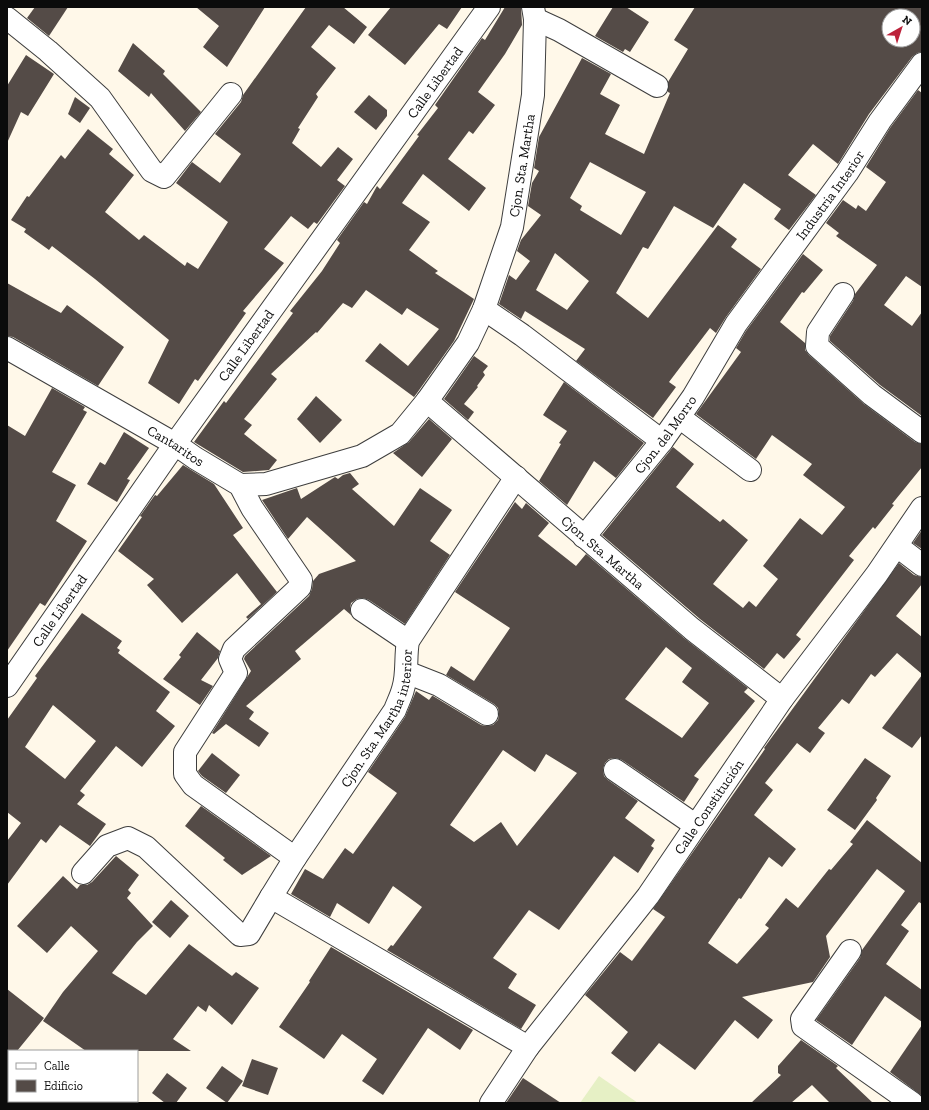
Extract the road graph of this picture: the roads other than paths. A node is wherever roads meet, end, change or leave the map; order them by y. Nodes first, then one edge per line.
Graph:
1 (489, 7) edge
2 (534, 13) edge
3 (7, 18) edge
4 (922, 64) edge
5 (657, 86) dead end
6 (232, 94) dead end
7 (844, 294) dead end
8 (484, 309) junction
9 (736, 324) joint
10 (7, 348) edge
11 (427, 401) junction
12 (679, 417) junction
13 (922, 432) edge
14 (662, 441) junction
15 (175, 444) junction
16 (750, 470) dead end
17 (516, 477) junction
18 (240, 485) junction
19 (922, 508) edge
20 (584, 537) junction
21 (897, 546) junction
22 (922, 566) edge
23 (362, 610) dead end
24 (408, 641) junction
25 (406, 672) junction
26 (7, 686) edge
27 (782, 699) junction
28 (487, 714) dead end
29 (615, 770) dead end
30 (695, 825) junction
31 (295, 858) junction
32 (83, 874) dead end
33 (271, 897) junction
34 (850, 951) dead end
35 (528, 1047) junction
36 (492, 1103) edge
37 (912, 1103) edge

1 - 15 street, Calle Libertad
2 - 5 street, Cjon. Sta. Martha
2 - 8 street, Cjon. Sta. Martha
3 - 6 street
4 - 9 street, Industria Interior
7 - 13 street
8 - 11 street, Cjon. Sta. Martha
8 - 14 street
9 - 12 street, Cjon. del Morro
10 - 15 street, Cantaritos
11 - 17 street, Cjon. Sta. Martha
11 - 18 street, Cjon. Sta. Martha
12 - 14 street, Cjon. del Morro
12 - 16 street
14 - 20 street, Cjon. del Morro
15 - 18 street, Cantaritos
15 - 26 street, Calle Libertad
17 - 20 street, Cjon. Sta. Martha
17 - 24 street, Cjon. Sta. Martha interior
18 - 31 street
19 - 21 street, Calle Constitución
20 - 27 street, Cjon. Sta. Martha
21 - 22 street
21 - 27 street, Calle Constitución
23 - 24 street
24 - 25 street, Cjon. Sta. Martha interior
25 - 28 street
25 - 31 street, Cjon. Sta. Martha interior
27 - 30 street, Calle Constitución
29 - 30 street
30 - 35 street, Calle Constitución
31 - 33 street, Cjon. Sta. Martha interior
32 - 33 street, Cjon. Sta. Martha interior
33 - 35 street
34 - 37 street
35 - 36 street, Calle Constitución

